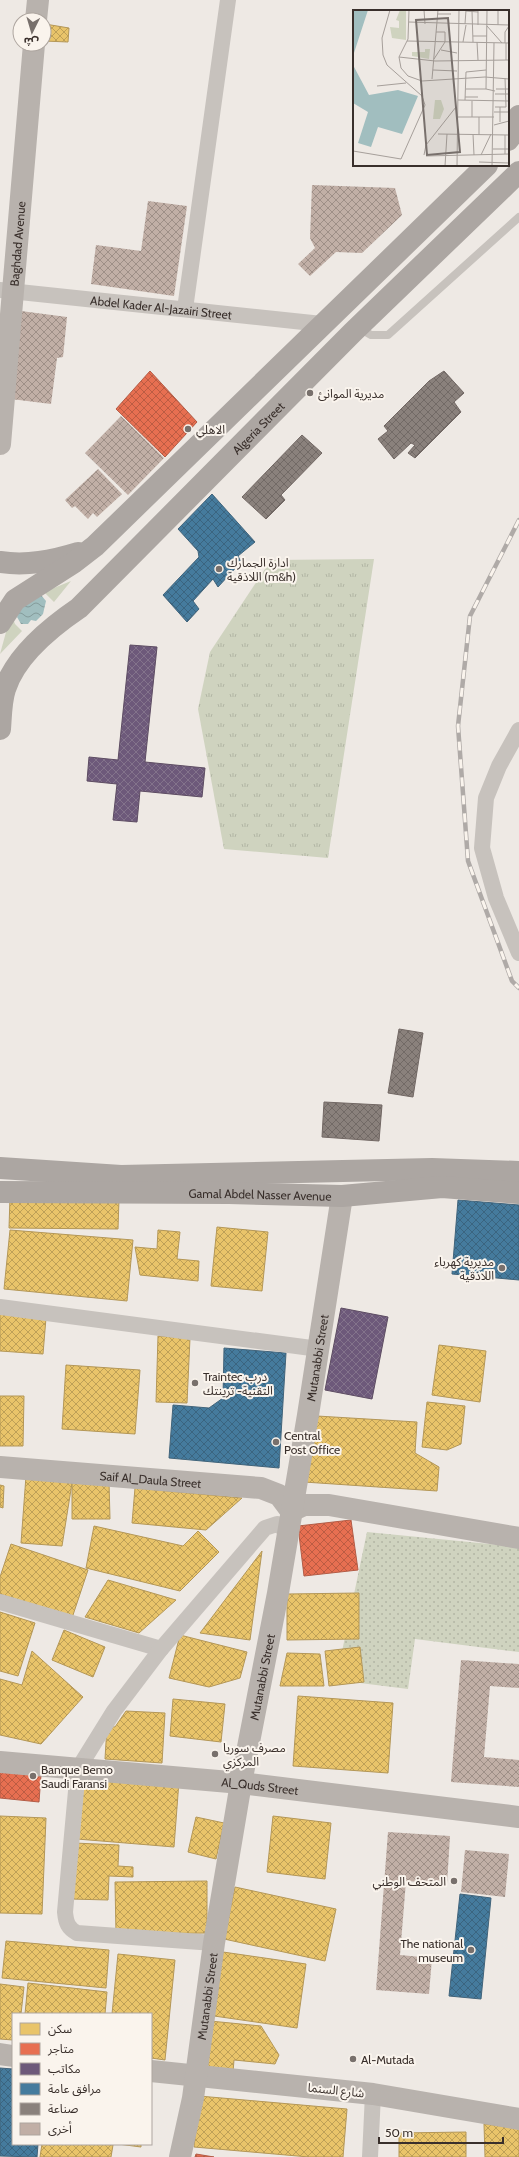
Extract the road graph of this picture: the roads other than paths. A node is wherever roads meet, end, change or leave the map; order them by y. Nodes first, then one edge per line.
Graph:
1 (38, 0) edge
2 (228, 0) edge
3 (37, 12) edge
4 (33, 52) edge
5 (519, 116) edge
6 (509, 139) edge
7 (486, 166) edge
8 (496, 166) edge
9 (516, 176) edge
10 (519, 217) edge
11 (7, 291) edge
12 (185, 309) junction
13 (322, 324) junction
14 (355, 330) junction
15 (0, 444) edge
16 (96, 546) junction
17 (0, 562) edge
18 (0, 623) edge
19 (0, 729) edge
20 (519, 730) edge
21 (519, 953) edge
22 (0, 1168) edge
23 (519, 1172) edge
24 (0, 1192) edge
25 (519, 1193) edge
26 (342, 1196) junction
27 (0, 1308) edge
28 (319, 1349) junction
29 (0, 1467) edge
30 (289, 1521) junction
31 (519, 1538) edge
32 (0, 1602) edge
33 (161, 1649) junction
34 (0, 1762) edge
35 (78, 1769) junction
36 (241, 1783) junction
37 (519, 1817) edge
38 (214, 1943) junction
39 (0, 2054) edge
40 (12, 2056) edge
41 (152, 2071) edge
42 (196, 2076) junction
43 (373, 2094) junction
44 (519, 2119) edge
45 (180, 2157) edge
46 (370, 2157) edge

1 - 3 street
2 - 12 street
4 - 11 street, Baghdad Avenue
5 - 6 main road
7 - 13 main road
8 - 9 main road
9 - 14 main road, Algeria Street
10 - 14 lane
11 - 12 street, Abdel Kader Al-Jazairi Street
11 - 15 street, Baghdad Avenue
12 - 13 street, Abdel Kader Al-Jazairi Street
13 - 14 main road
13 - 16 main road
14 - 19 main road, Algeria Street
16 - 17 main road
16 - 18 main road
20 - 21 street
22 - 23 main road, Gamal Abdel Nasser Avenue
24 - 26 main road, Gamal Abdel Nasser Avenue
25 - 26 main road, Gamal Abdel Nasser Avenue
26 - 28 street, Mutanabbi Street
27 - 28 street
28 - 30 street, Mutanabbi Street
29 - 30 street, Saif Al_Daula Street
30 - 31 street
30 - 33 street
30 - 36 street, Mutanabbi Street
32 - 33 street
33 - 35 street
34 - 35 street, Al_Quds Street
35 - 36 street, Al_Quds Street
35 - 38 street
36 - 37 street, Al_Quds Street
36 - 38 street, Mutanabbi Street
38 - 42 street, Mutanabbi Street
39 - 40 street
41 - 42 street, شارع السنما
42 - 43 street, شارع السنما
42 - 45 street, Mutanabbi Street
43 - 44 street, شارع السنما
43 - 46 street

